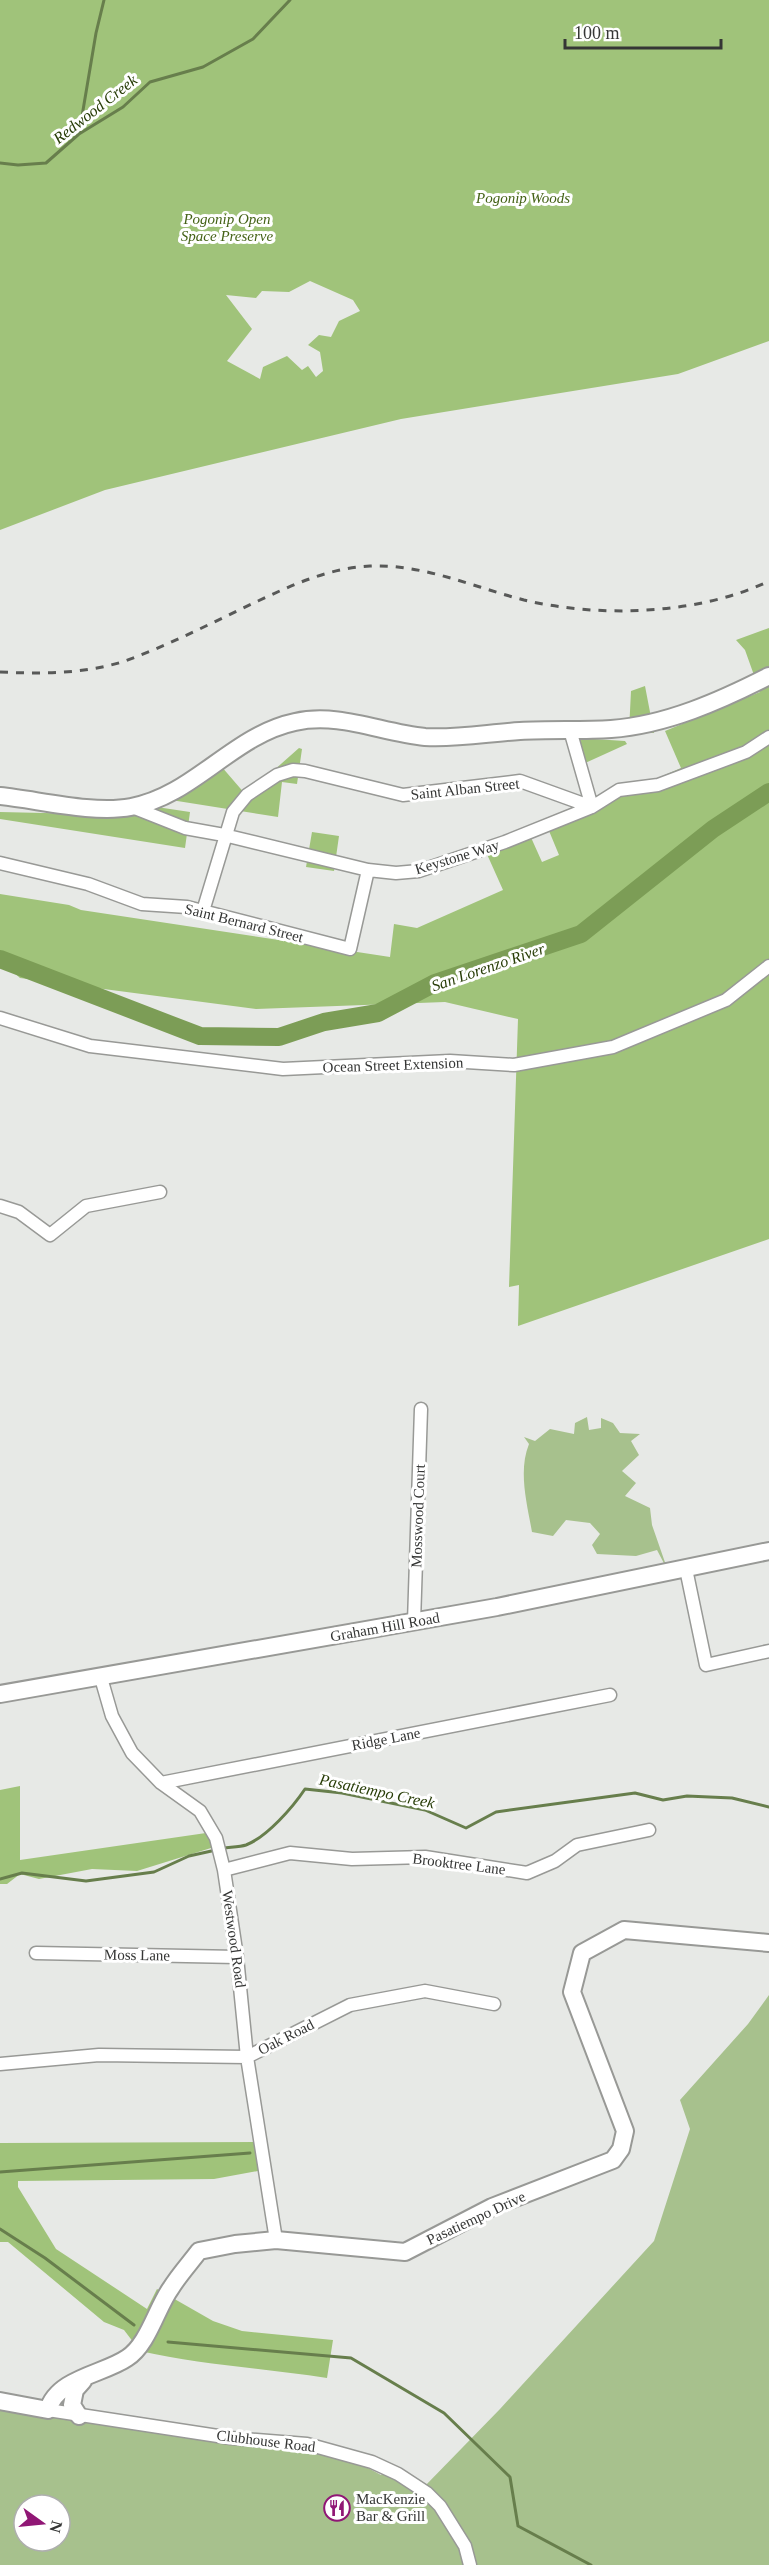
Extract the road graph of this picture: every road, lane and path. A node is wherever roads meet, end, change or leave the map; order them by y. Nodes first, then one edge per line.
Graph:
1 (769, 676) edge
2 (570, 730) junction
3 (769, 737) edge
4 (0, 796) edge
5 (132, 807) junction
6 (592, 807) junction
7 (224, 835) junction
8 (0, 863) edge
9 (368, 870) junction
10 (203, 911) junction
11 (769, 966) edge
12 (0, 1018) edge
13 (160, 1192) dead end
14 (0, 1206) edge
15 (421, 1409) dead end
16 (769, 1551) edge
17 (686, 1569) junction
18 (414, 1622) junction
19 (769, 1651) edge
20 (100, 1678) junction
21 (0, 1694) edge
22 (610, 1695) dead end
23 (161, 1783) junction
24 (650, 1830) dead end
25 (223, 1864) junction
26 (769, 1944) edge
27 (36, 1953) dead end
28 (237, 1956) junction
29 (494, 2004) dead end
30 (247, 2057) junction
31 (0, 2064) edge
32 (276, 2240) junction
33 (89, 2374) junction
34 (2, 2401) edge
35 (48, 2410) junction
36 (79, 2416) junction
37 (470, 2565) edge

1 - 2 main road
2 - 5 main road
2 - 6 street
3 - 6 street, Keystone Way
4 - 5 main road
5 - 7 street, Keystone Way
6 - 7 street, Saint Alban Street
6 - 9 street, Keystone Way
7 - 9 street, Keystone Way
7 - 10 street, Saint Alban Street
8 - 10 street, Saint Bernard Street
9 - 10 street, Saint Bernard Street
11 - 12 street, Ocean Street Extension
13 - 14 street
15 - 18 street, Mosswood Court
16 - 17 main road, Graham Hill Road
17 - 18 main road, Graham Hill Road
17 - 19 street
18 - 20 main road, Graham Hill Road
20 - 21 main road, Graham Hill Road
20 - 23 street, Westwood Road
22 - 23 street, Ridge Lane
23 - 25 street, Westwood Road
24 - 25 street, Brooktree Lane
25 - 28 street, Westwood Road
26 - 32 main road, Pasatiempo Drive
27 - 28 street, Moss Lane
28 - 30 street, Westwood Road
29 - 30 street, Oak Road
30 - 31 street, Oak Road
30 - 32 street, Westwood Road
32 - 33 main road, Pasatiempo Drive
33 - 34 main road
33 - 35 main road, Pasatiempo Drive
33 - 36 main road
34 - 35 main road
35 - 36 street, Clubhouse Road
36 - 37 street, Clubhouse Road

